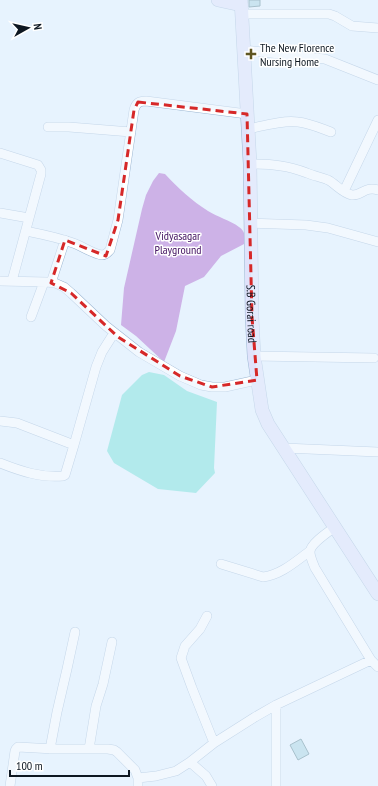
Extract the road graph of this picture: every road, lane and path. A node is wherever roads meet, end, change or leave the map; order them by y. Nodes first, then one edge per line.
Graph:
1 (218, 0) edge
2 (241, 6) edge
3 (378, 28) edge
4 (244, 50) junction
5 (378, 80) edge
6 (247, 114) junction
7 (378, 120) edge
8 (48, 127) dead end
9 (248, 129) junction
10 (131, 132) junction
11 (331, 132) dead end
12 (0, 153) edge
13 (250, 164) junction
14 (378, 190) edge
15 (344, 191) junction
16 (0, 213) edge
17 (29, 218) junction
18 (250, 223) junction
19 (26, 231) junction
20 (65, 240) junction
21 (378, 242) edge
22 (0, 281) edge
23 (12, 281) junction
24 (48, 282) junction
25 (31, 317) dead end
26 (114, 333) junction
27 (254, 356) junction
28 (374, 358) dead end
29 (257, 380) junction
30 (0, 421) edge
31 (74, 445) junction
32 (284, 448) junction
33 (378, 452) edge
34 (0, 463) edge
35 (335, 527) junction
36 (310, 551) junction
37 (221, 564) dead end
38 (378, 594) edge
39 (207, 616) dead end
40 (75, 632) dead end
41 (112, 642) dead end
42 (371, 660) junction
43 (378, 667) edge
44 (276, 705) junction
45 (214, 743) junction
46 (50, 749) junction
47 (89, 749) junction
48 (190, 762) junction
49 (138, 782) edge
50 (10, 786) edge
51 (212, 786) edge
52 (276, 786) edge

1 - 2 street
2 - 3 street
2 - 4 street, S.B Gorai road
4 - 5 street
4 - 6 street, S.B Gorai road
6 - 9 street, S.B Gorai road
6 - 10 street
7 - 15 street
8 - 10 street
9 - 11 street
9 - 13 street, S.B Gorai road
10 - 20 street
12 - 17 street
13 - 15 street
13 - 18 street, S.B Gorai road
14 - 15 street
16 - 17 street
17 - 19 street
18 - 21 street
18 - 27 street, S.B Gorai road
19 - 20 street
19 - 23 street
20 - 24 street
22 - 23 street
23 - 24 street
24 - 25 street
24 - 26 street
26 - 29 street
26 - 31 street
27 - 28 street
27 - 29 street, S.B Gorai road
29 - 32 street, S.B Gorai road
30 - 31 street
31 - 34 street
32 - 33 street
32 - 35 street, S.B Gorai road
35 - 36 street
35 - 38 street, S.B Gorai road
36 - 37 street
36 - 42 street
39 - 45 street
40 - 46 street
41 - 47 street
42 - 43 street
42 - 44 street
44 - 45 street
44 - 52 street
45 - 48 street
46 - 47 street
46 - 50 street
47 - 49 street
48 - 49 street
48 - 51 street

